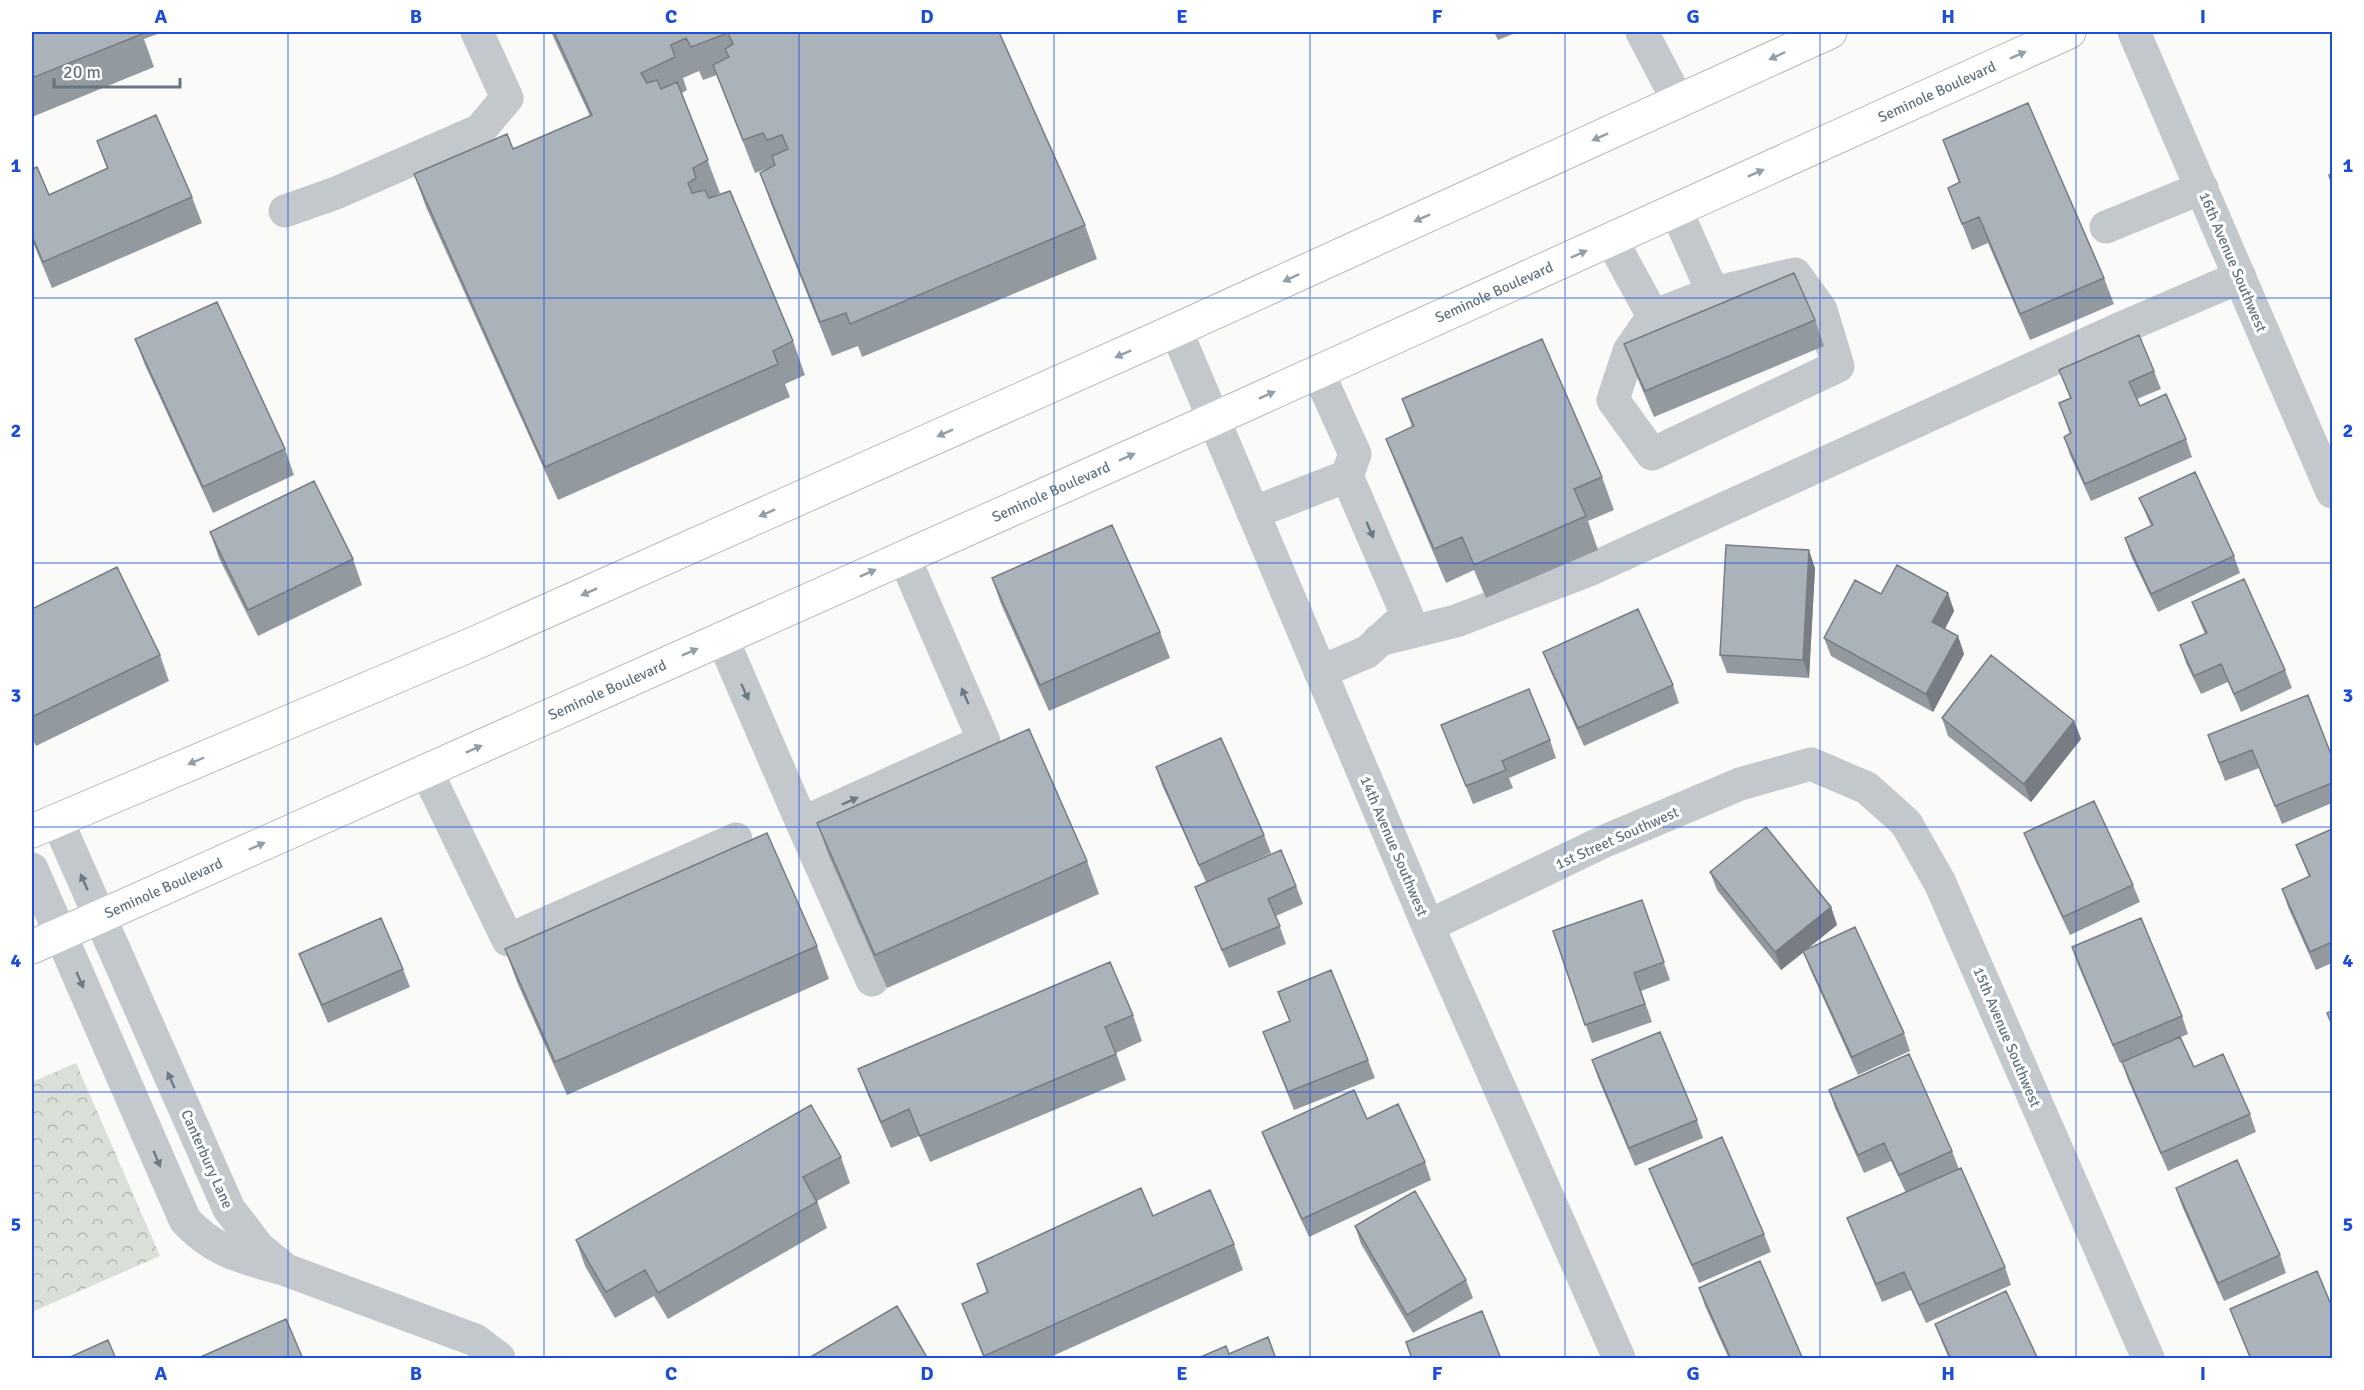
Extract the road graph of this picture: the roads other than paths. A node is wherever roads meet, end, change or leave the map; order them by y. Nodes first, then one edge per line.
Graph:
1 (477, 32) edge
2 (1642, 32) edge
3 (1830, 32) edge
4 (2069, 32) edge
5 (2134, 32) edge
6 (1678, 101) junction
7 (2202, 188) junction
8 (1676, 210) junction
9 (285, 211) dead end
10 (2106, 228) dead end
11 (1611, 239) junction
12 (2240, 277) junction
13 (1713, 293) junction
14 (1653, 315) junction
15 (1176, 330) junction
16 (1318, 372) junction
17 (1214, 419) junction
18 (1347, 476) junction
19 (2332, 492) edge
20 (1252, 513) junction
21 (904, 557) junction
22 (722, 639) junction
23 (1379, 640) junction
24 (1320, 672) junction
25 (1811, 764) joint
26 (426, 770) junction
27 (802, 823) junction
28 (44, 826) edge
29 (736, 839) dead end
30 (32, 869) edge
31 (99, 916) junction
32 (1428, 926) junction
33 (46, 940) edge
34 (872, 980) edge
35 (286, 1270) junction
36 (500, 1359) edge
37 (1619, 1359) edge
38 (2148, 1359) edge

1 - 9 street
2 - 6 street
3 -> 6 main road
8 -> 4 main road, Seminole Boulevard
5 - 7 street, 16th Avenue Southwest
6 -> 15 main road
7 - 10 street
7 - 12 street, 16th Avenue Southwest
8 - 11 main road, Seminole Boulevard
8 - 13 street
11 - 14 street
16 -> 11 main road, Seminole Boulevard
12 - 19 street, 16th Avenue Southwest
12 - 23 street
13 - 14 street
13 - 14 street
15 - 17 street, 14th Avenue Southwest
15 -> 28 main road
17 -> 16 main road, Seminole Boulevard
16 - 18 street
17 - 20 street, 14th Avenue Southwest
21 -> 17 main road, Seminole Boulevard
18 - 20 street
18 -> 23 street
20 - 24 street, 14th Avenue Southwest
22 -> 21 main road, Seminole Boulevard
27 -> 21 street
26 -> 22 main road, Seminole Boulevard
22 -> 27 street
23 - 24 street
24 - 32 street, 14th Avenue Southwest
25 - 32 street, 1st Street Southwest
25 - 38 street, 15th Avenue Southwest
26 - 29 street
31 -> 26 main road, Seminole Boulevard
27 - 34 street
31 -> 28 street, Canterbury Lane
30 - 33 street
31 - 33 main road, Seminole Boulevard
35 -> 31 street, Canterbury Lane
32 - 37 street, 14th Avenue Southwest
33 -> 35 street
35 - 36 street, Canterbury Lane

